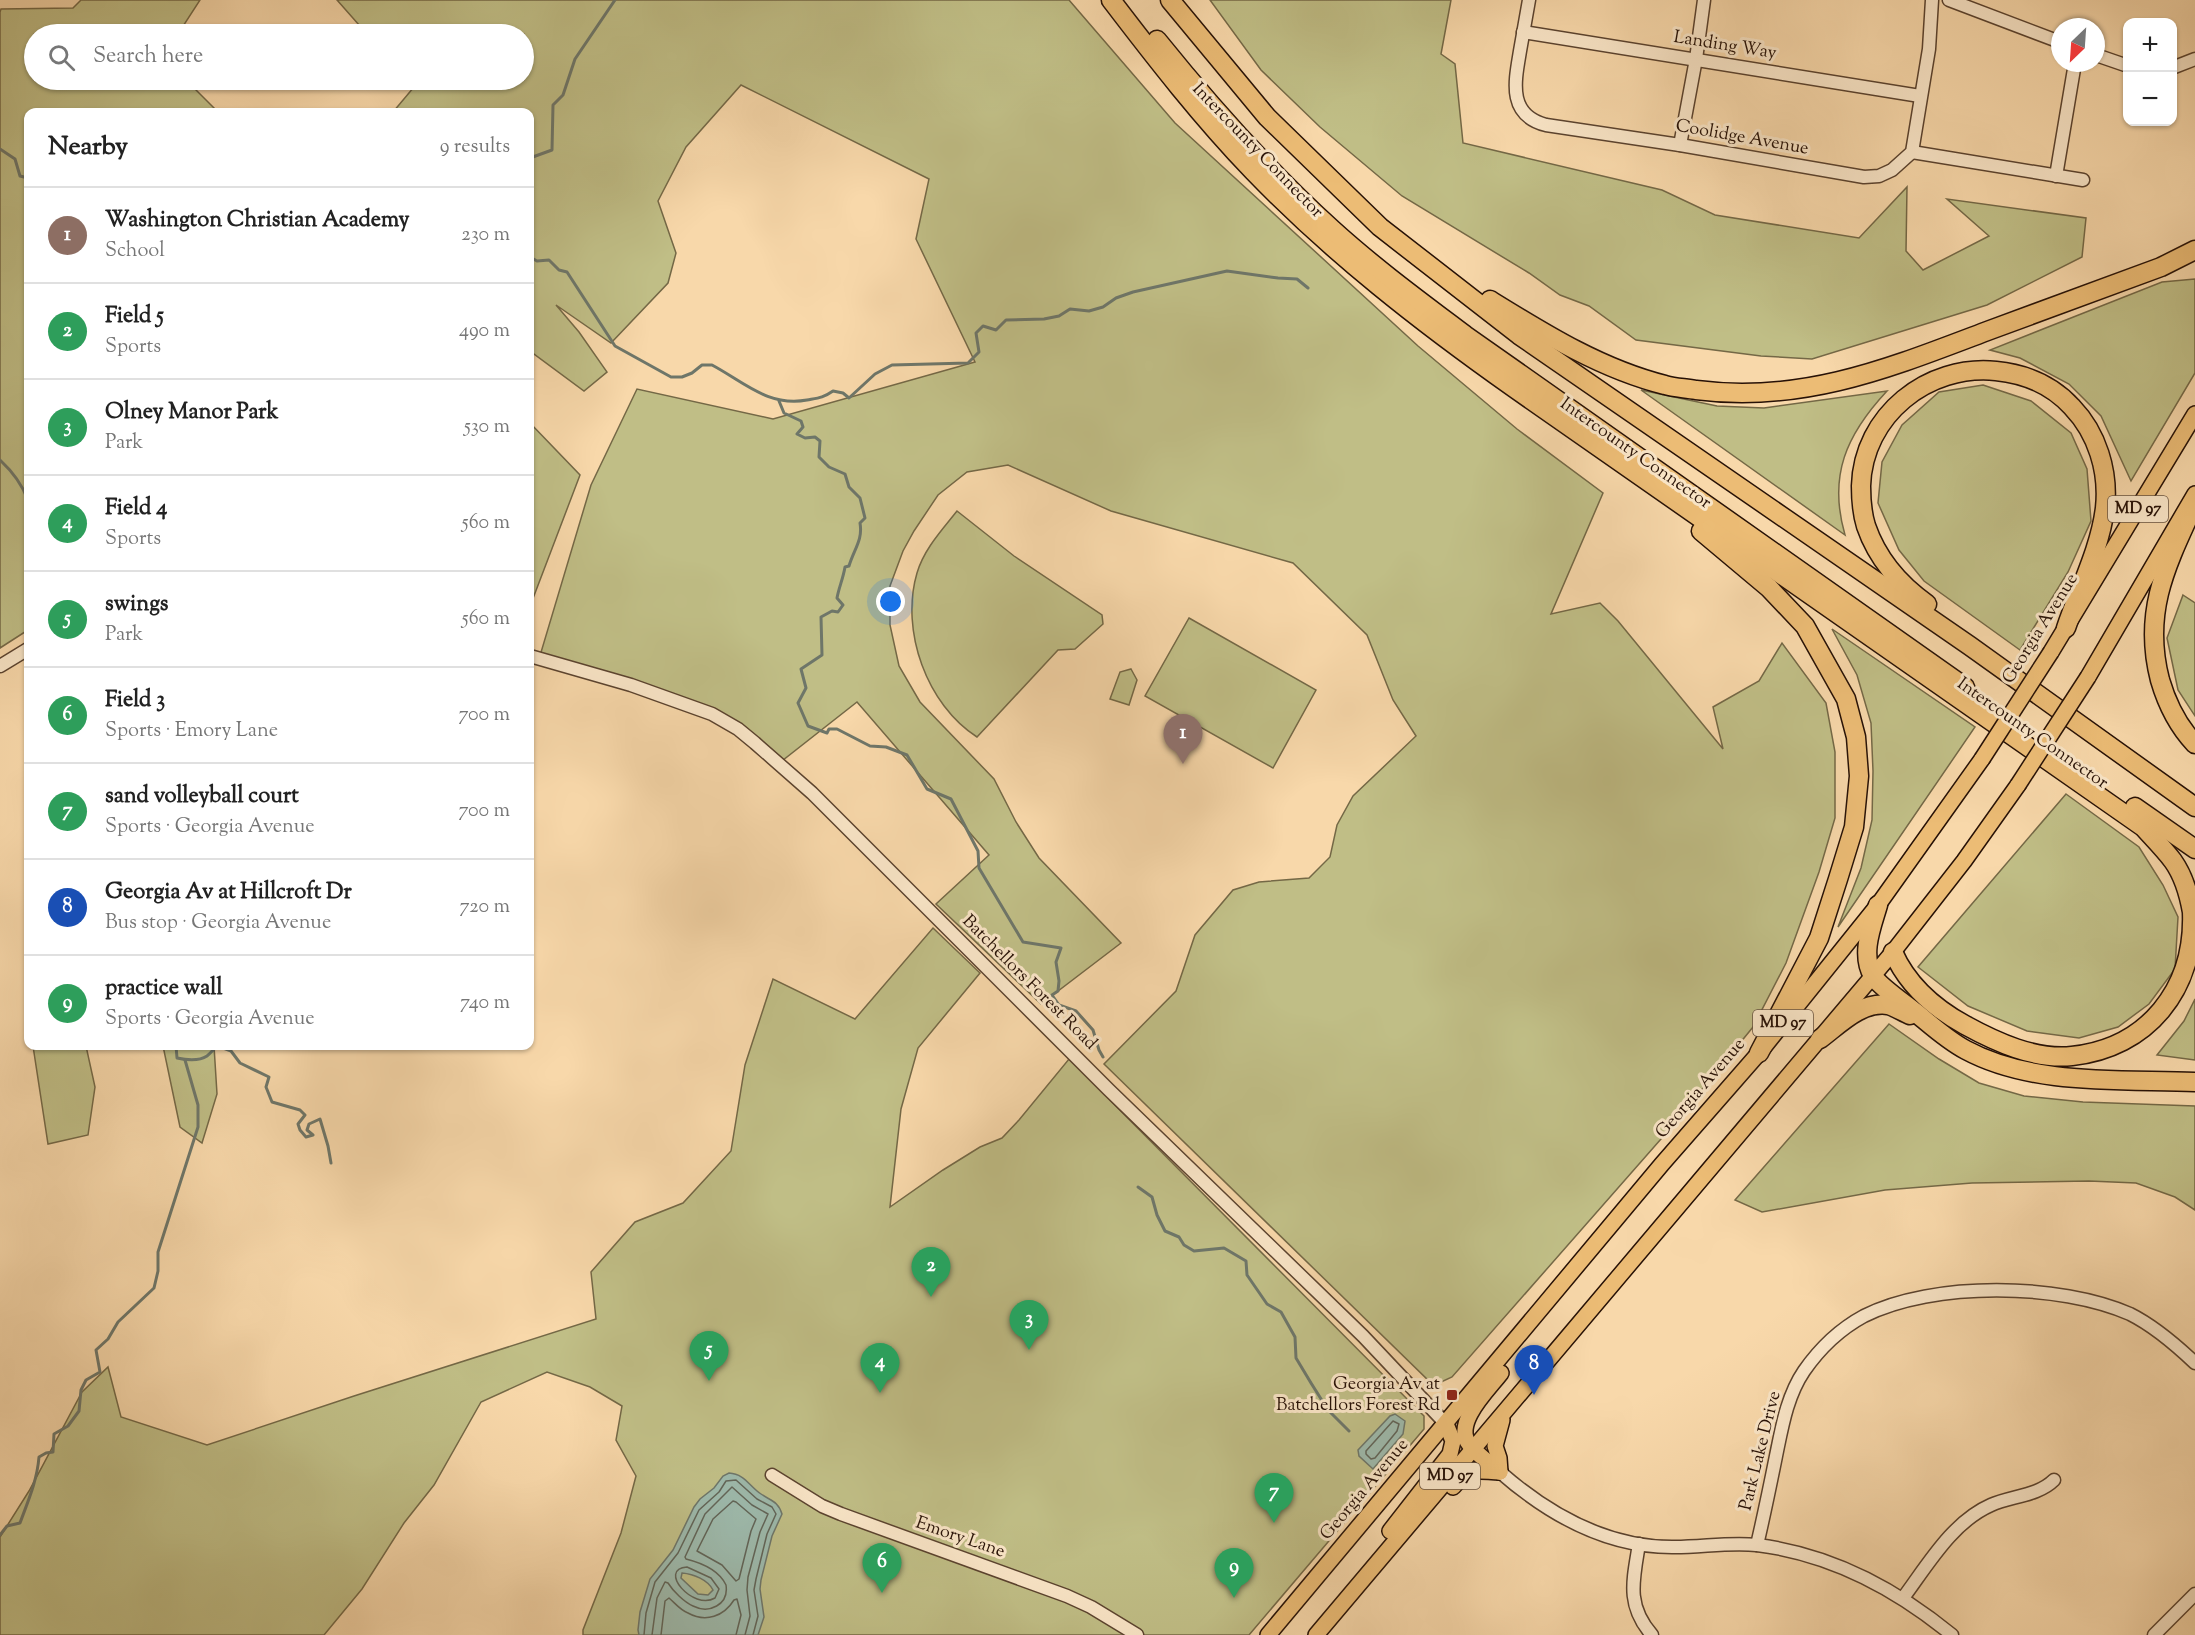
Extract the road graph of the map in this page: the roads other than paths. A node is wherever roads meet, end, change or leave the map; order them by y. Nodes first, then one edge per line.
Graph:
1 (1112, 0) edge
2 (1127, 0) edge
3 (1170, 0) edge
4 (1529, 0) edge
5 (1704, 0) edge
6 (1932, 0) edge
7 (1949, 0) edge
8 (1523, 32) junction
9 (2051, 39) edge
10 (2105, 58) edge
11 (1696, 59) junction
12 (2195, 59) edge
13 (2123, 65) edge
14 (2177, 66) edge
15 (2073, 72) edge
16 (1920, 96) junction
17 (1680, 145) junction
18 (1912, 152) junction
19 (2056, 176) junction
20 (2083, 180) dead end
21 (2195, 250) edge
22 (1411, 251) junction
23 (2195, 264) edge
24 (2161, 267) junction
25 (2195, 414) edge
26 (1637, 473) junction
27 (2195, 494) edge
28 (2195, 503) edge
29 (2066, 628) junction
30 (24, 651) edge
31 (534, 657) edge
32 (0, 666) edge
33 (2195, 744) edge
34 (2195, 794) edge
35 (2195, 807) edge
36 (2195, 849) edge
37 (1878, 905) junction
38 (1893, 952) junction
39 (1873, 976) junction
40 (1933, 1027) junction
41 (1820, 1039) junction
42 (1759, 1053) junction
43 (2195, 1082) edge
44 (1558, 1290) junction
45 (2195, 1363) edge
46 (1505, 1411) junction
47 (1446, 1424) junction
48 (1473, 1449) junction
49 (1500, 1472) junction
50 (772, 1475) dead end
51 (2054, 1480) dead end
52 (1412, 1521) junction
53 (1639, 1544) junction
54 (1757, 1545) junction
55 (1376, 1563) junction
56 (2195, 1594) edge
57 (1903, 1598) junction
58 (1137, 1635) edge
59 (1268, 1635) edge
60 (1316, 1635) edge
61 (1652, 1635) edge
62 (1952, 1635) edge
63 (2154, 1635) edge

1 - 26 highway
2 - 36 highway, Intercounty Connector
3 - 22 highway, Intercounty Connector
4 - 8 street, Coolidge Avenue
5 - 11 street
6 - 16 street
7 - 9 street
8 - 11 street, Landing Way
8 - 17 street, Coolidge Avenue
10 - 13 street
11 - 16 street, Landing Way
11 - 17 street
12 - 14 street
15 - 19 street
16 - 18 street
17 - 18 street, Coolidge Avenue
18 - 19 street
19 - 20 street
21 - 24 highway
22 - 24 highway
22 - 35 highway, Intercounty Connector
23 - 24 highway
25 - 29 main road, Georgia Avenue / MD 97
26 - 38 highway
26 - 42 highway
27 - 38 main road, MD 97, bridge
28 - 33 highway
29 - 34 highway
29 - 37 main road, Georgia Avenue / MD 97, bridge
30 - 32 street
31 - 47 street, Batchellors Forest Road
37 - 39 highway
37 - 42 main road, Georgia Avenue / MD 97
38 - 39 main road, MD 97
39 - 40 highway
39 - 41 main road, MD 97
40 - 41 highway
40 - 43 highway
41 - 46 main road, MD 97
42 - 44 main road, Georgia Avenue / MD 97
44 - 47 main road, Georgia Avenue / MD 97
44 - 48 main road
45 - 54 street, Park Lake Drive
46 - 48 main road, MD 97
46 - 49 main road
47 - 55 main road
47 - 59 main road, Georgia Avenue / MD 97
48 - 49 main road
48 - 52 main road, MD 97
49 - 52 main road
49 - 53 street
50 - 58 street, Emory Lane
51 - 57 street
52 - 55 main road, MD 97
53 - 54 street
53 - 61 street
54 - 57 street
55 - 60 main road, MD 97
56 - 63 street
57 - 62 street

